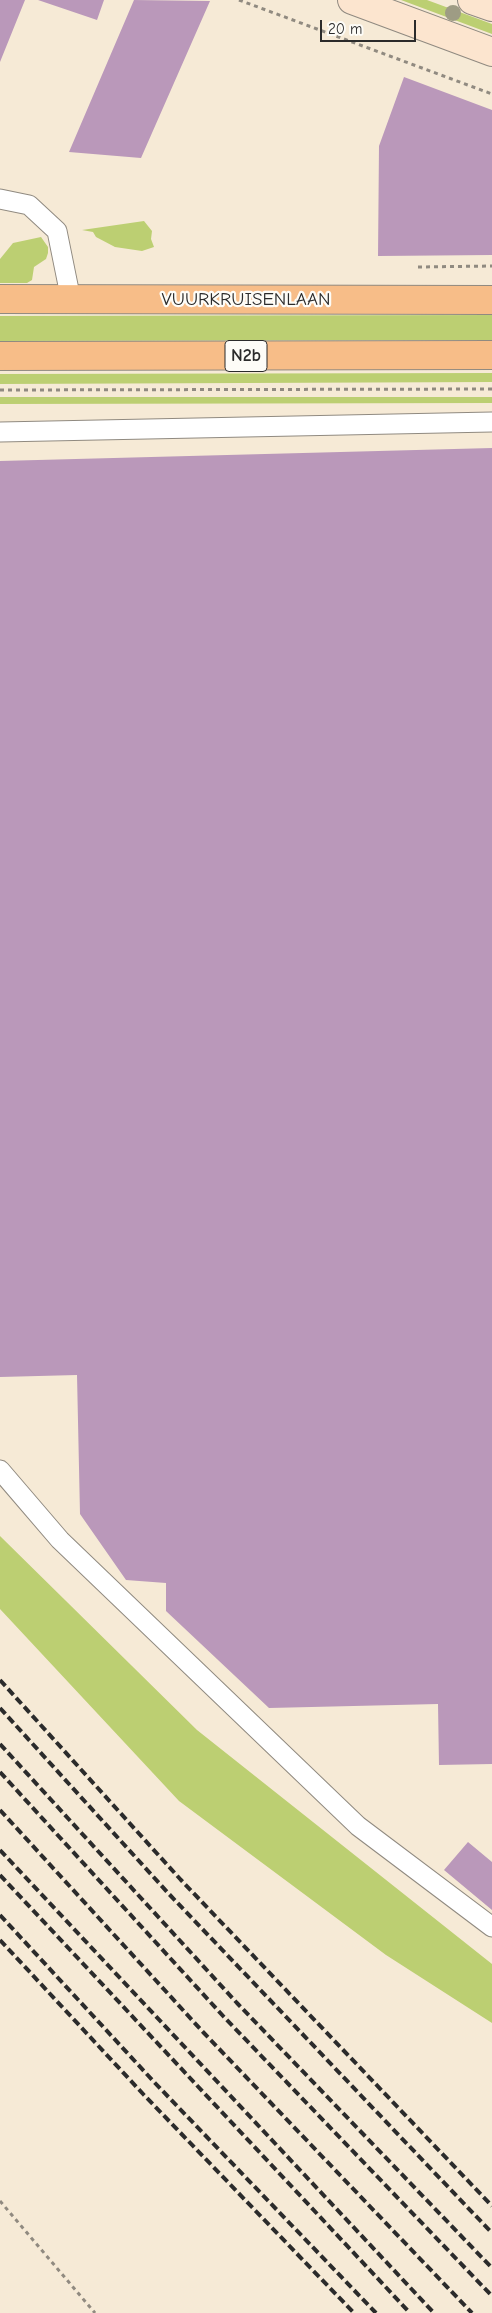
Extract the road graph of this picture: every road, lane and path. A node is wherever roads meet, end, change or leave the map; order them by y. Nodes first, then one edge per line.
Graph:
1 (239, 0) edge
2 (352, 0) edge
3 (472, 0) edge
4 (492, 7) edge
5 (492, 52) edge
6 (492, 94) edge
7 (0, 199) edge
8 (0, 299) edge
9 (71, 300) junction
10 (492, 300) edge
11 (492, 355) edge
12 (0, 356) edge
13 (492, 388) edge
14 (0, 390) edge
15 (492, 422) edge
16 (0, 432) edge
17 (0, 1470) edge
18 (492, 1927) edge
19 (0, 2201) edge
20 (95, 2313) edge

1 - 6 path
2 - 5 main road
3 - 4 main road
7 - 9 lane
8 - 9 main road, VUURKRUISENLAAN
9 - 10 main road, VUURKRUISENLAAN
11 - 12 main road, N2b
13 - 14 path
15 - 16 lane
17 - 18 lane
19 - 20 path

